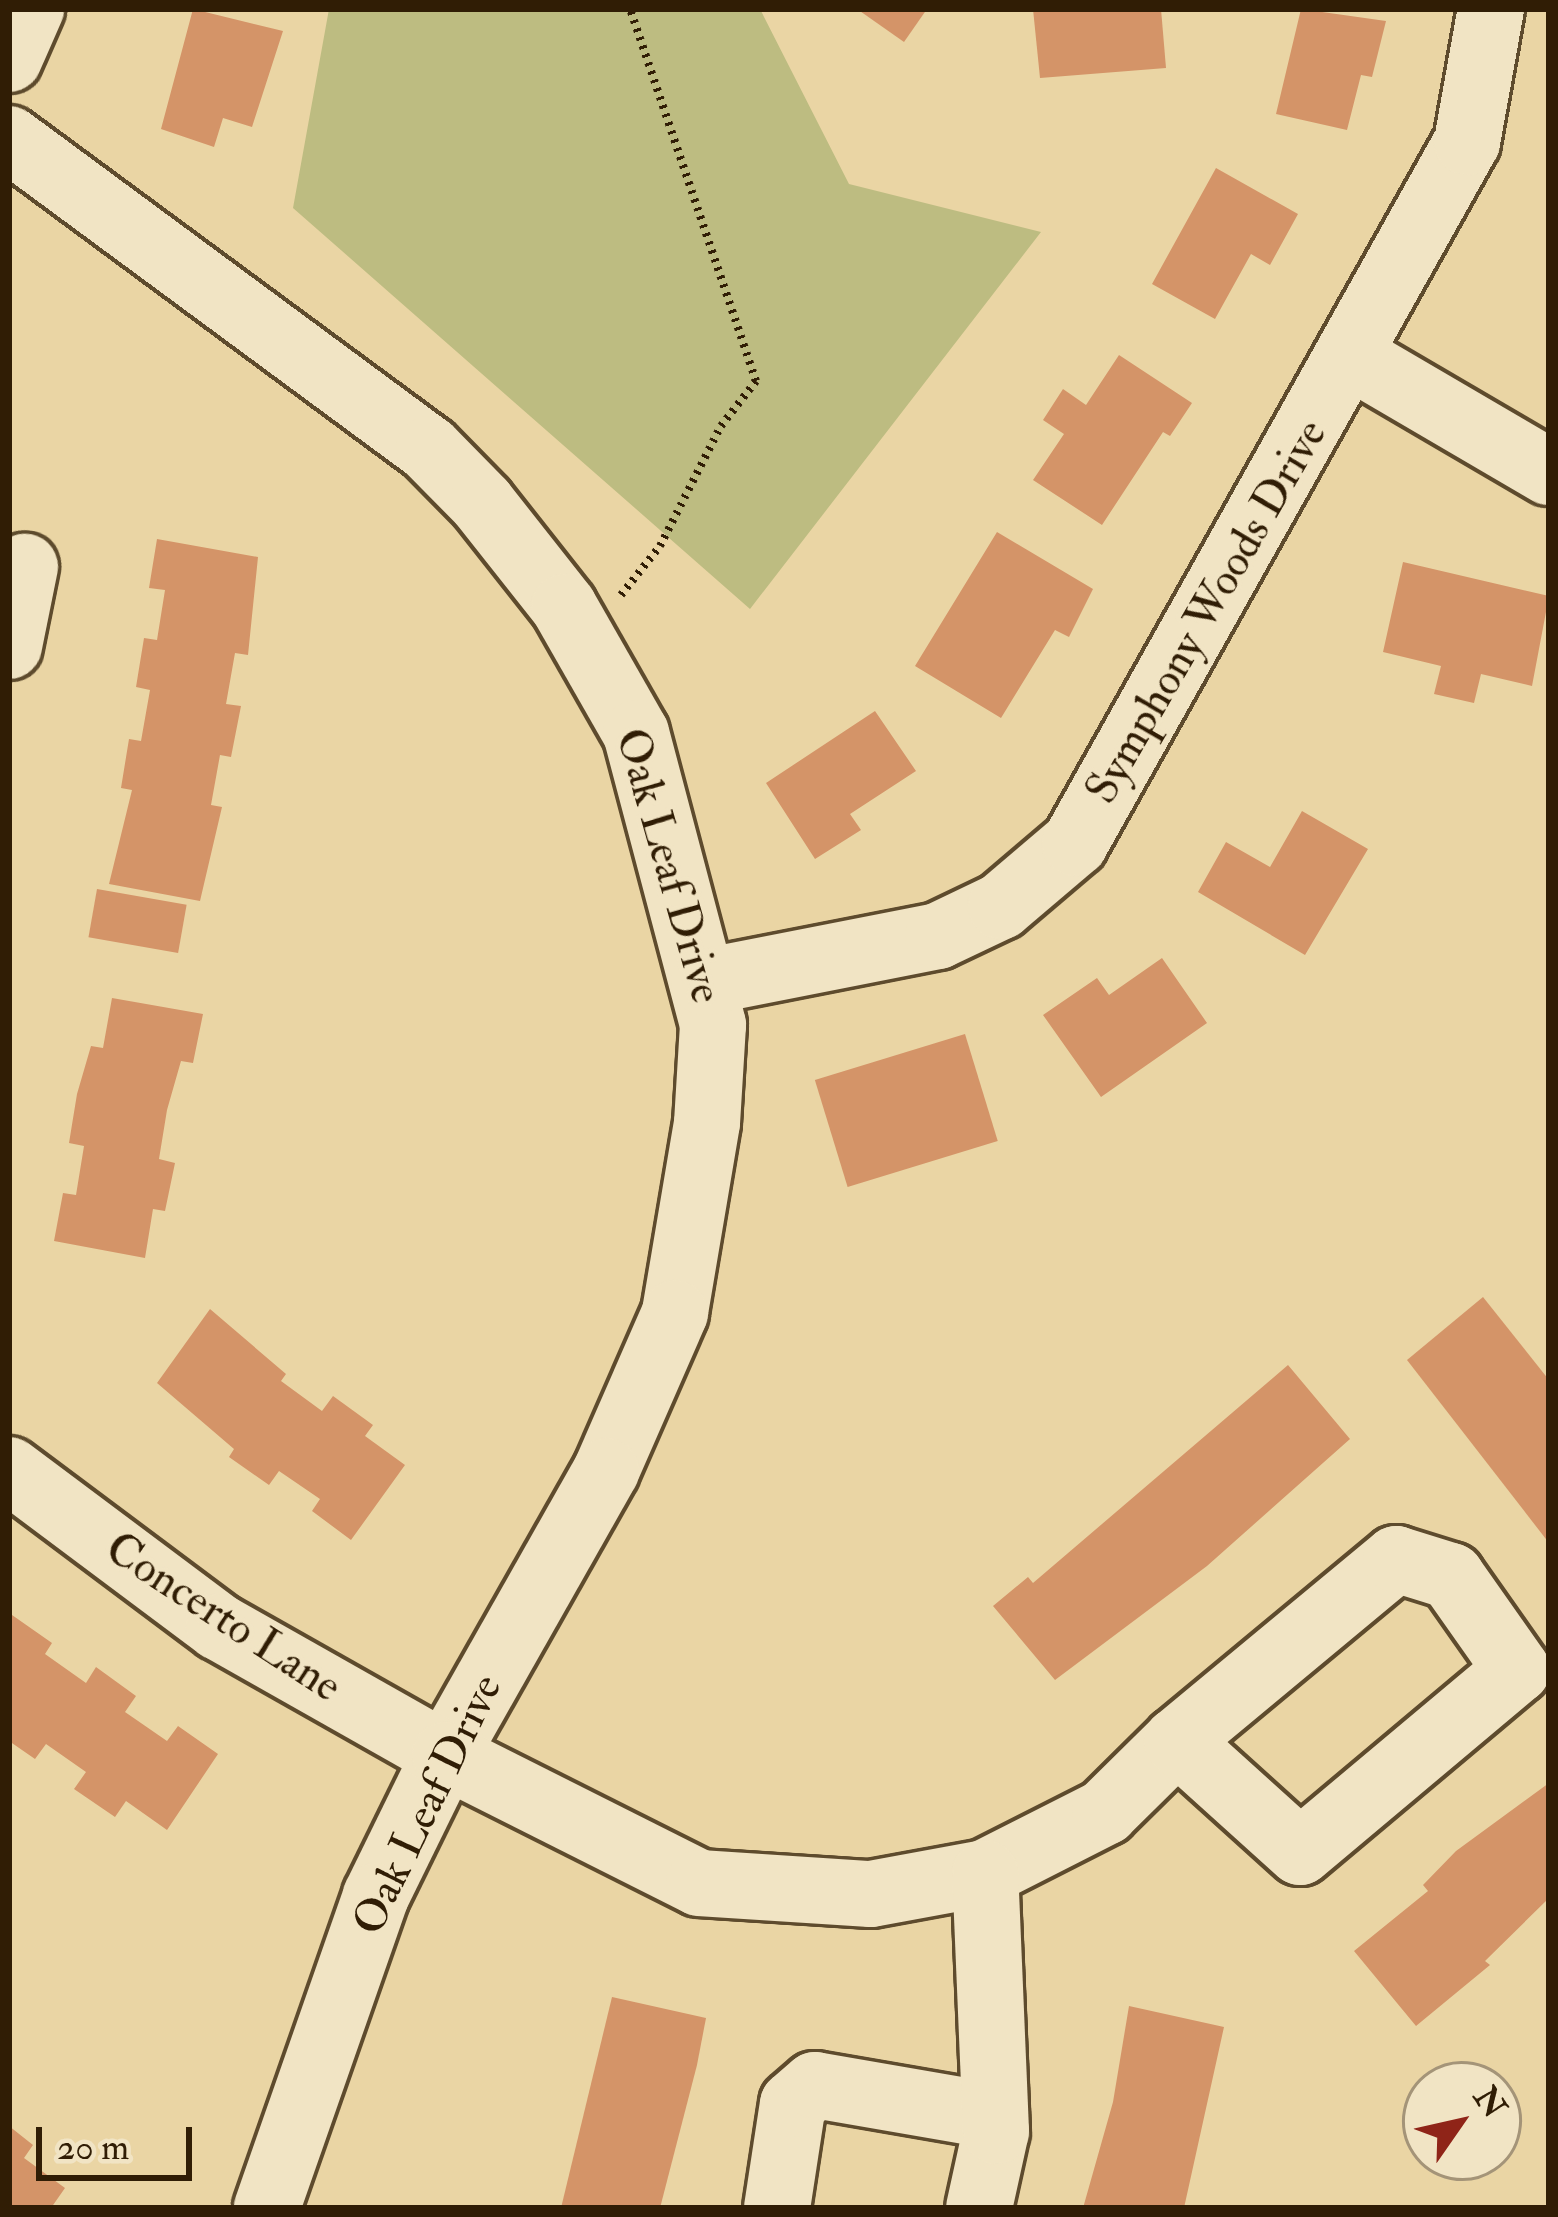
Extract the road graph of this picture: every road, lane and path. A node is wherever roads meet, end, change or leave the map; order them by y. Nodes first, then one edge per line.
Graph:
1 (31, 9) edge
2 (630, 9) edge
3 (1491, 9) edge
4 (9, 59) edge
5 (9, 139) edge
6 (1352, 357) junction
7 (1549, 472) edge
8 (25, 567) dead end
9 (608, 610) dead end
10 (9, 646) edge
11 (704, 982) junction
12 (9, 1470) edge
13 (1177, 1741) junction
14 (445, 1755) junction
15 (986, 1874) junction
16 (994, 2116) junction
17 (267, 2208) edge
18 (777, 2208) edge
19 (979, 2208) edge

1 - 4 street
2 - 9 path
3 - 6 street, Symphony Woods Drive
5 - 11 street, Oak Leaf Drive
6 - 7 street
6 - 11 street, Symphony Woods Drive
8 - 10 street
11 - 14 street, Oak Leaf Drive
12 - 14 street, Concerto Lane
13 - 13 street, Concerto Lane
13 - 15 street, Concerto Lane
14 - 15 street, Concerto Lane
14 - 17 street, Oak Leaf Drive
15 - 16 street
16 - 18 street
16 - 19 street

